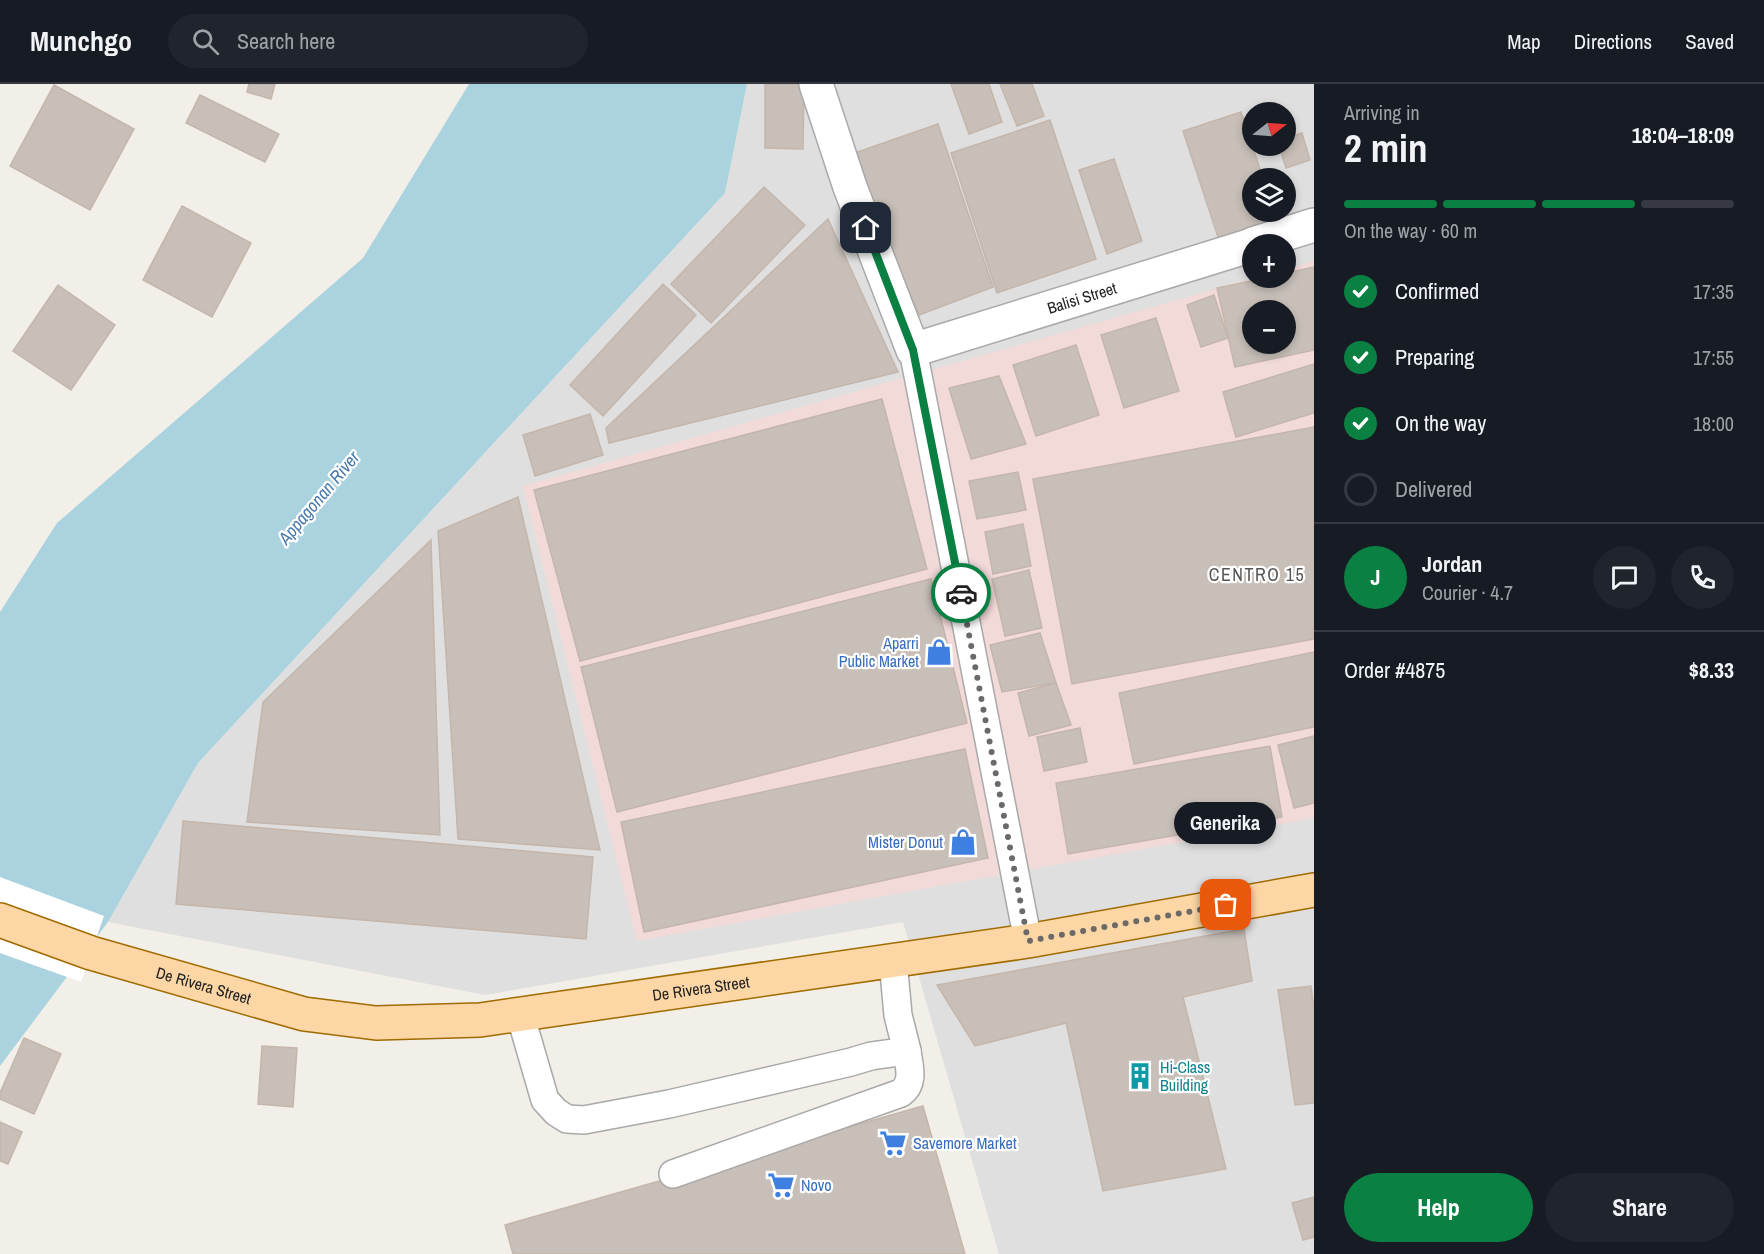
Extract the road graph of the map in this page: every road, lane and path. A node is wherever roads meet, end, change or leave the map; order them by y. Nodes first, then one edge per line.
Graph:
1 (816, 84) edge
2 (1314, 225) edge
3 (1287, 234) edge
4 (1242, 248) edge
5 (913, 350) junction
6 (1314, 890) edge
7 (0, 920) edge
8 (1028, 941) junction
9 (893, 961) junction
10 (520, 1014) junction
11 (907, 1051) junction
12 (673, 1174) dead end

1 - 5 street
2 - 3 street, Balisi Street
4 - 5 street, Balisi Street
5 - 8 lane
6 - 8 main road, De Rivera Street
7 - 10 main road, De Rivera Street
8 - 9 main road, De Rivera Street
9 - 10 main road, De Rivera Street
9 - 11 lane
10 - 11 lane
11 - 12 lane

